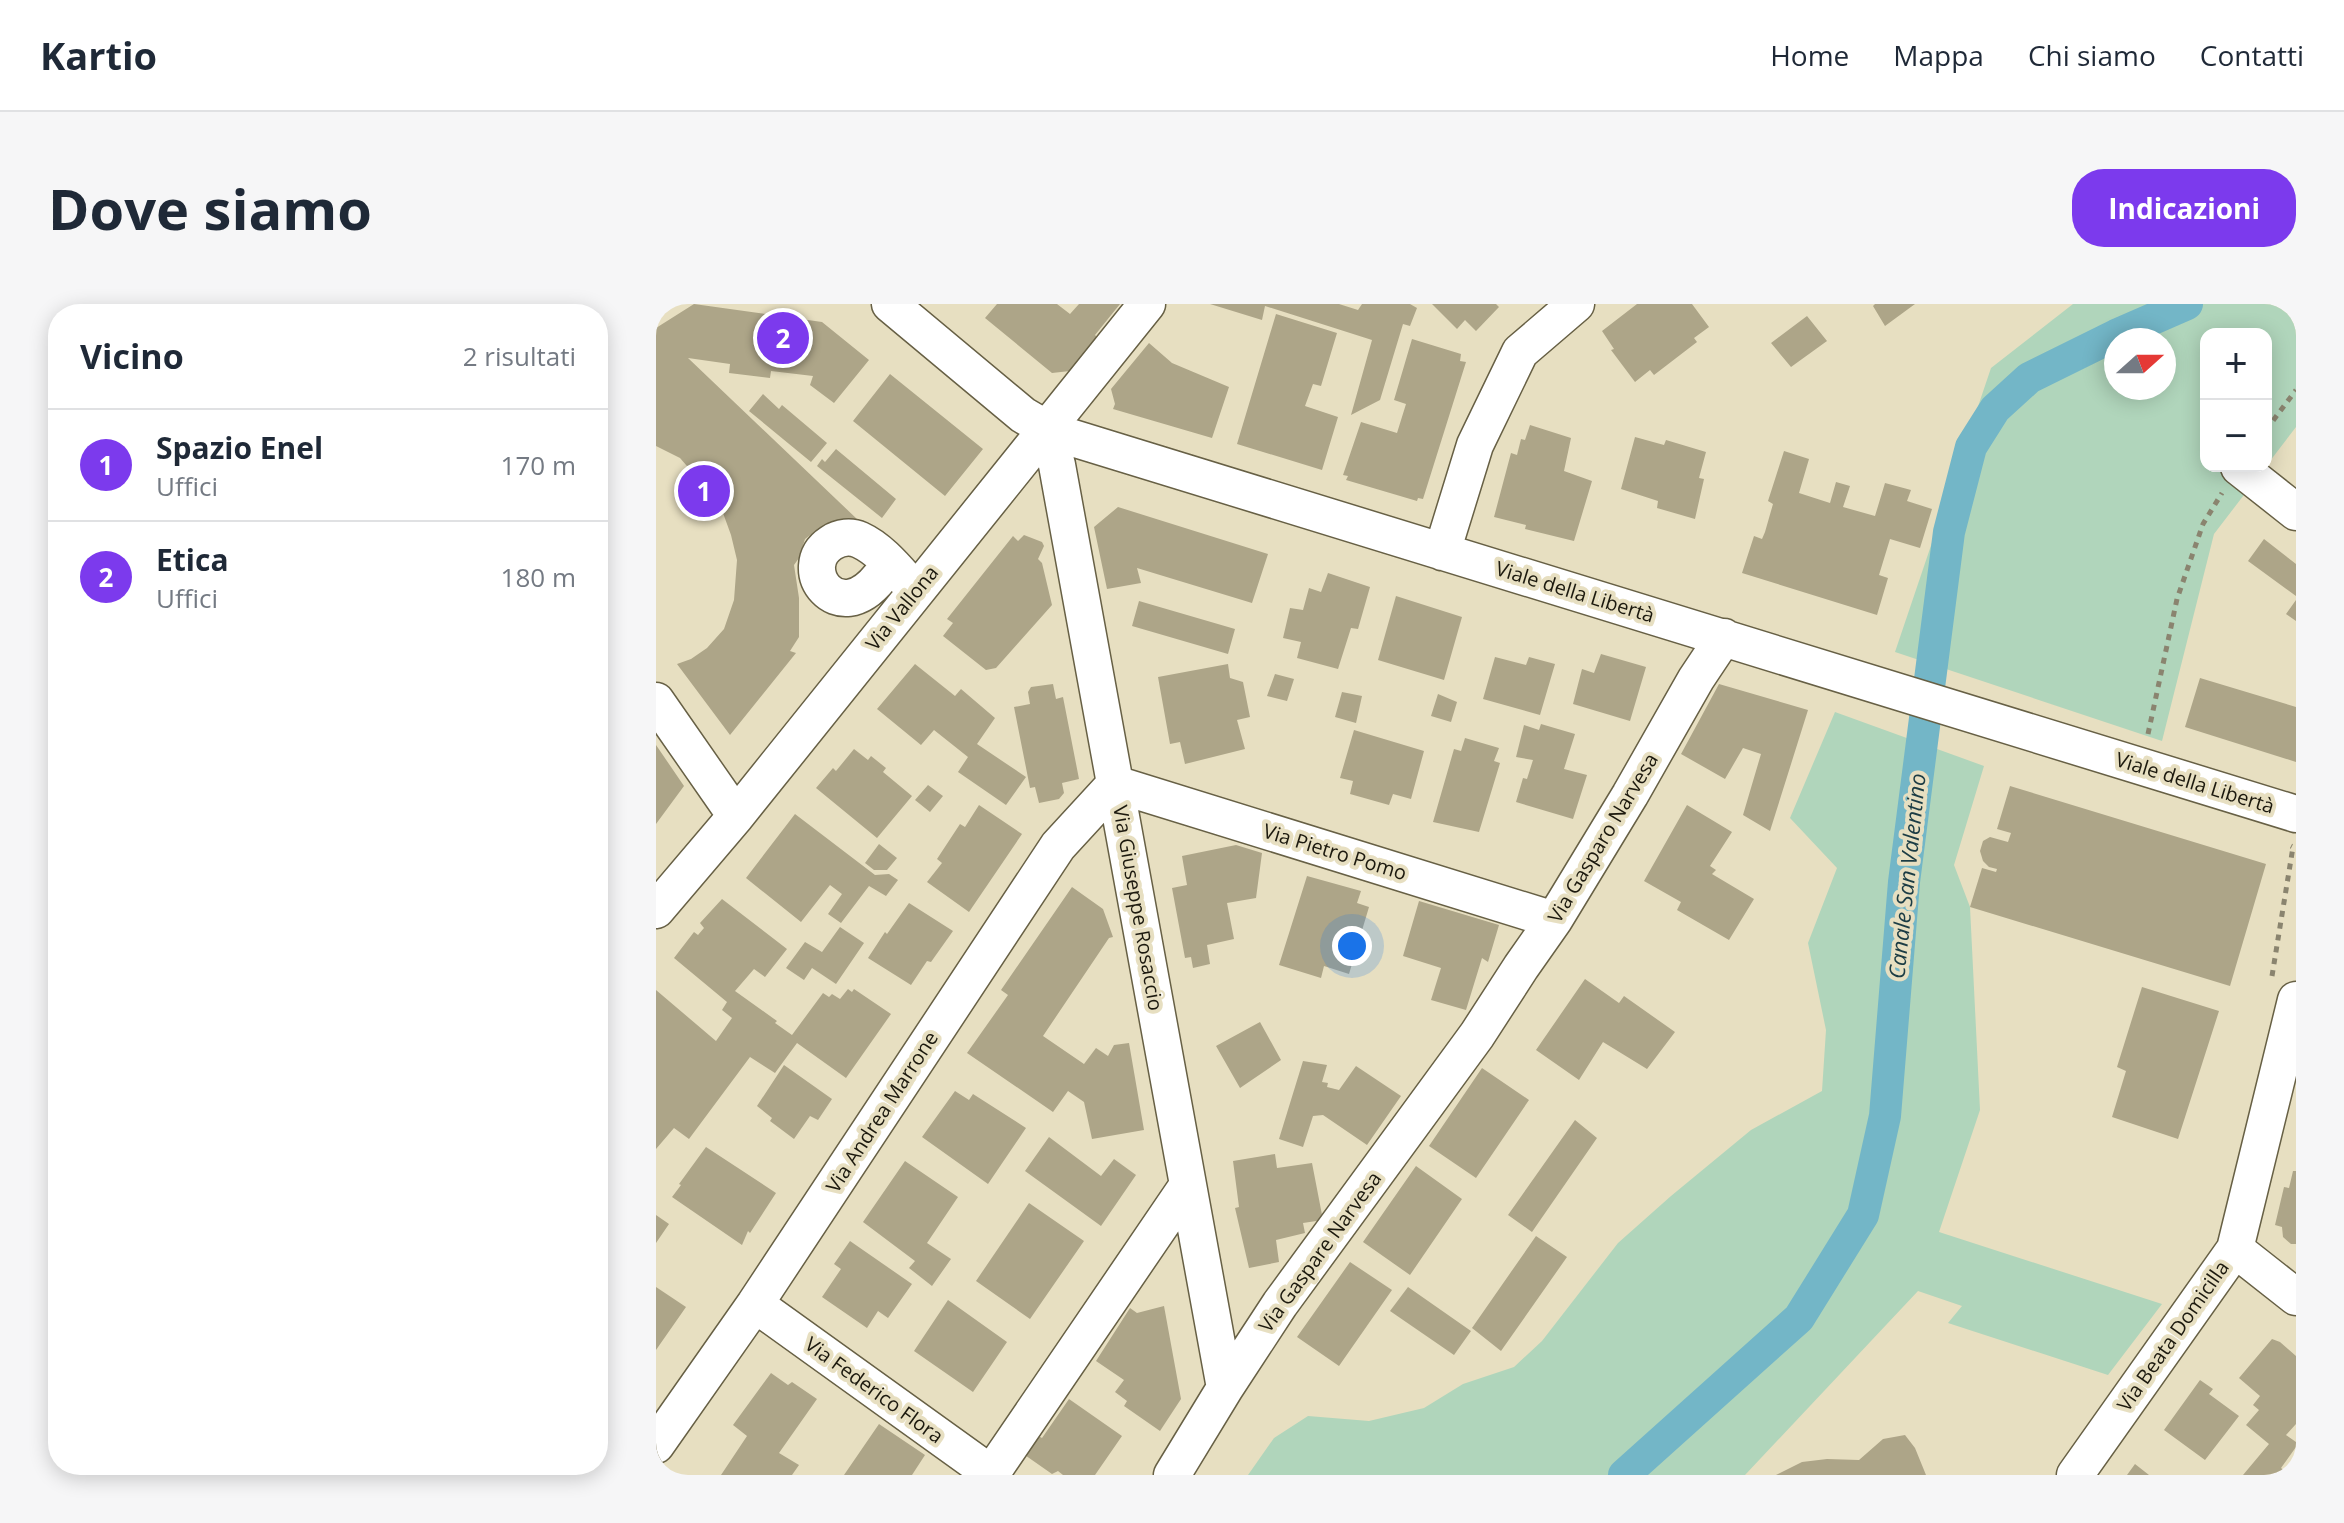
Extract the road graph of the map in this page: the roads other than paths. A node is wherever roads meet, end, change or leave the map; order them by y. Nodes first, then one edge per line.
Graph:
1 (890, 304) edge
2 (1147, 304) edge
3 (1576, 304) edge
4 (1047, 429) junction
5 (2245, 472) edge
6 (2296, 512) edge
7 (1442, 552) junction
8 (880, 577) dead end
9 (916, 591) junction
10 (1724, 637) junction
11 (656, 701) edge
12 (1115, 784) junction
13 (736, 816) junction
14 (2295, 830) edge
15 (656, 910) edge
16 (1554, 920) junction
17 (2283, 994) edge
18 (1477, 1035) joint
19 (1188, 1185) junction
20 (2235, 1249) junction
21 (2296, 1297) edge
22 (755, 1304) junction
23 (1225, 1388) junction
24 (656, 1445) edge
25 (992, 1475) edge
26 (1172, 1475) edge
27 (2075, 1475) edge

1 - 4 street, Viale della Libertà
2 - 4 street, Via Vallona
3 - 7 street
4 - 7 street, Viale della Libertà
4 - 9 street, Via Vallona
4 - 12 street, Via Giuseppe Rosaccio
5 - 6 street
7 - 10 street, Viale della Libertà
8 - 9 street
9 - 13 street, Via Vallona
10 - 14 street, Viale della Libertà
10 - 16 street, Via Gasparo Narvesa
11 - 13 street
12 - 16 street, Via Pietro Pomo
12 - 19 street, Via Giuseppe Rosaccio
12 - 22 street, Via Andrea Marrone
13 - 15 street, Via Vallona
16 - 18 street, Via Gasparo Narvesa
17 - 20 street, Via Beata Domicilla
18 - 23 street, Via Gaspare Narvesa
19 - 23 street, Via Giuseppe Rosaccio
19 - 25 street
20 - 21 street
20 - 27 street, Via Beata Domicilla
22 - 24 street, Via Andrea Marrone
22 - 25 street, Via Federico Flora
23 - 26 street, Via Gaspare Narvesa

